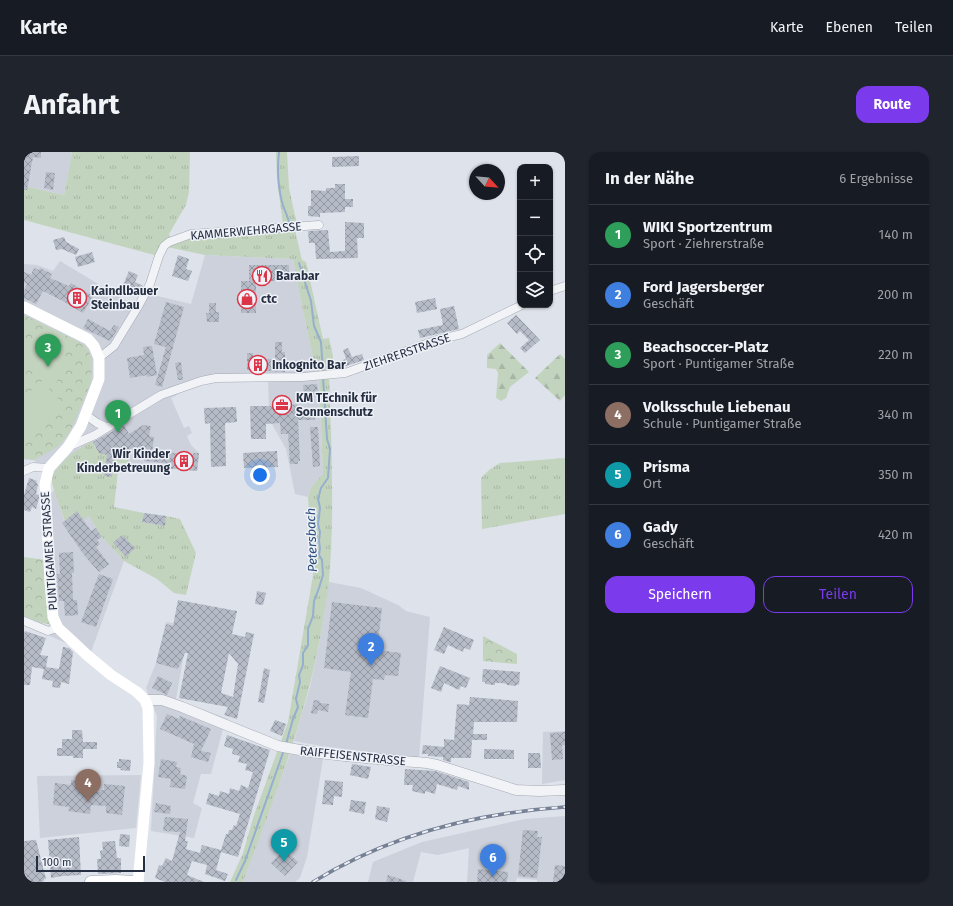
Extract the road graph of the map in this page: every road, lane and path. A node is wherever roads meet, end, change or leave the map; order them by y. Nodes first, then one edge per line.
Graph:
1 (319, 225) dead end
2 (565, 286) edge
3 (553, 290) edge
4 (24, 307) edge
5 (517, 307) edge
6 (98, 358) junction
7 (86, 415) junction
8 (106, 427) junction
9 (68, 447) junction
10 (50, 468) junction
11 (24, 471) edge
12 (24, 621) edge
13 (58, 628) junction
14 (145, 700) junction
15 (565, 790) edge
16 (91, 882) edge
17 (134, 882) edge
18 (138, 882) edge

1 - 6 street, KAMMERWEHRGASSE
2 - 3 street
4 - 6 main road, PUNTIGAMER STRASSE
5 - 8 street, ZIEHRERSTRASSE
6 - 7 main road, PUNTIGAMER STRASSE
7 - 8 street
7 - 9 main road, PUNTIGAMER STRASSE
8 - 9 street, ZIEHRERSTRASSE
9 - 10 main road, PUNTIGAMER STRASSE
10 - 11 street
10 - 13 main road, PUNTIGAMER STRASSE
12 - 13 street
13 - 14 main road, PUNTIGAMER STRASSE
14 - 15 street, RAIFFEISENSTRASSE
14 - 18 main road
16 - 17 main road

